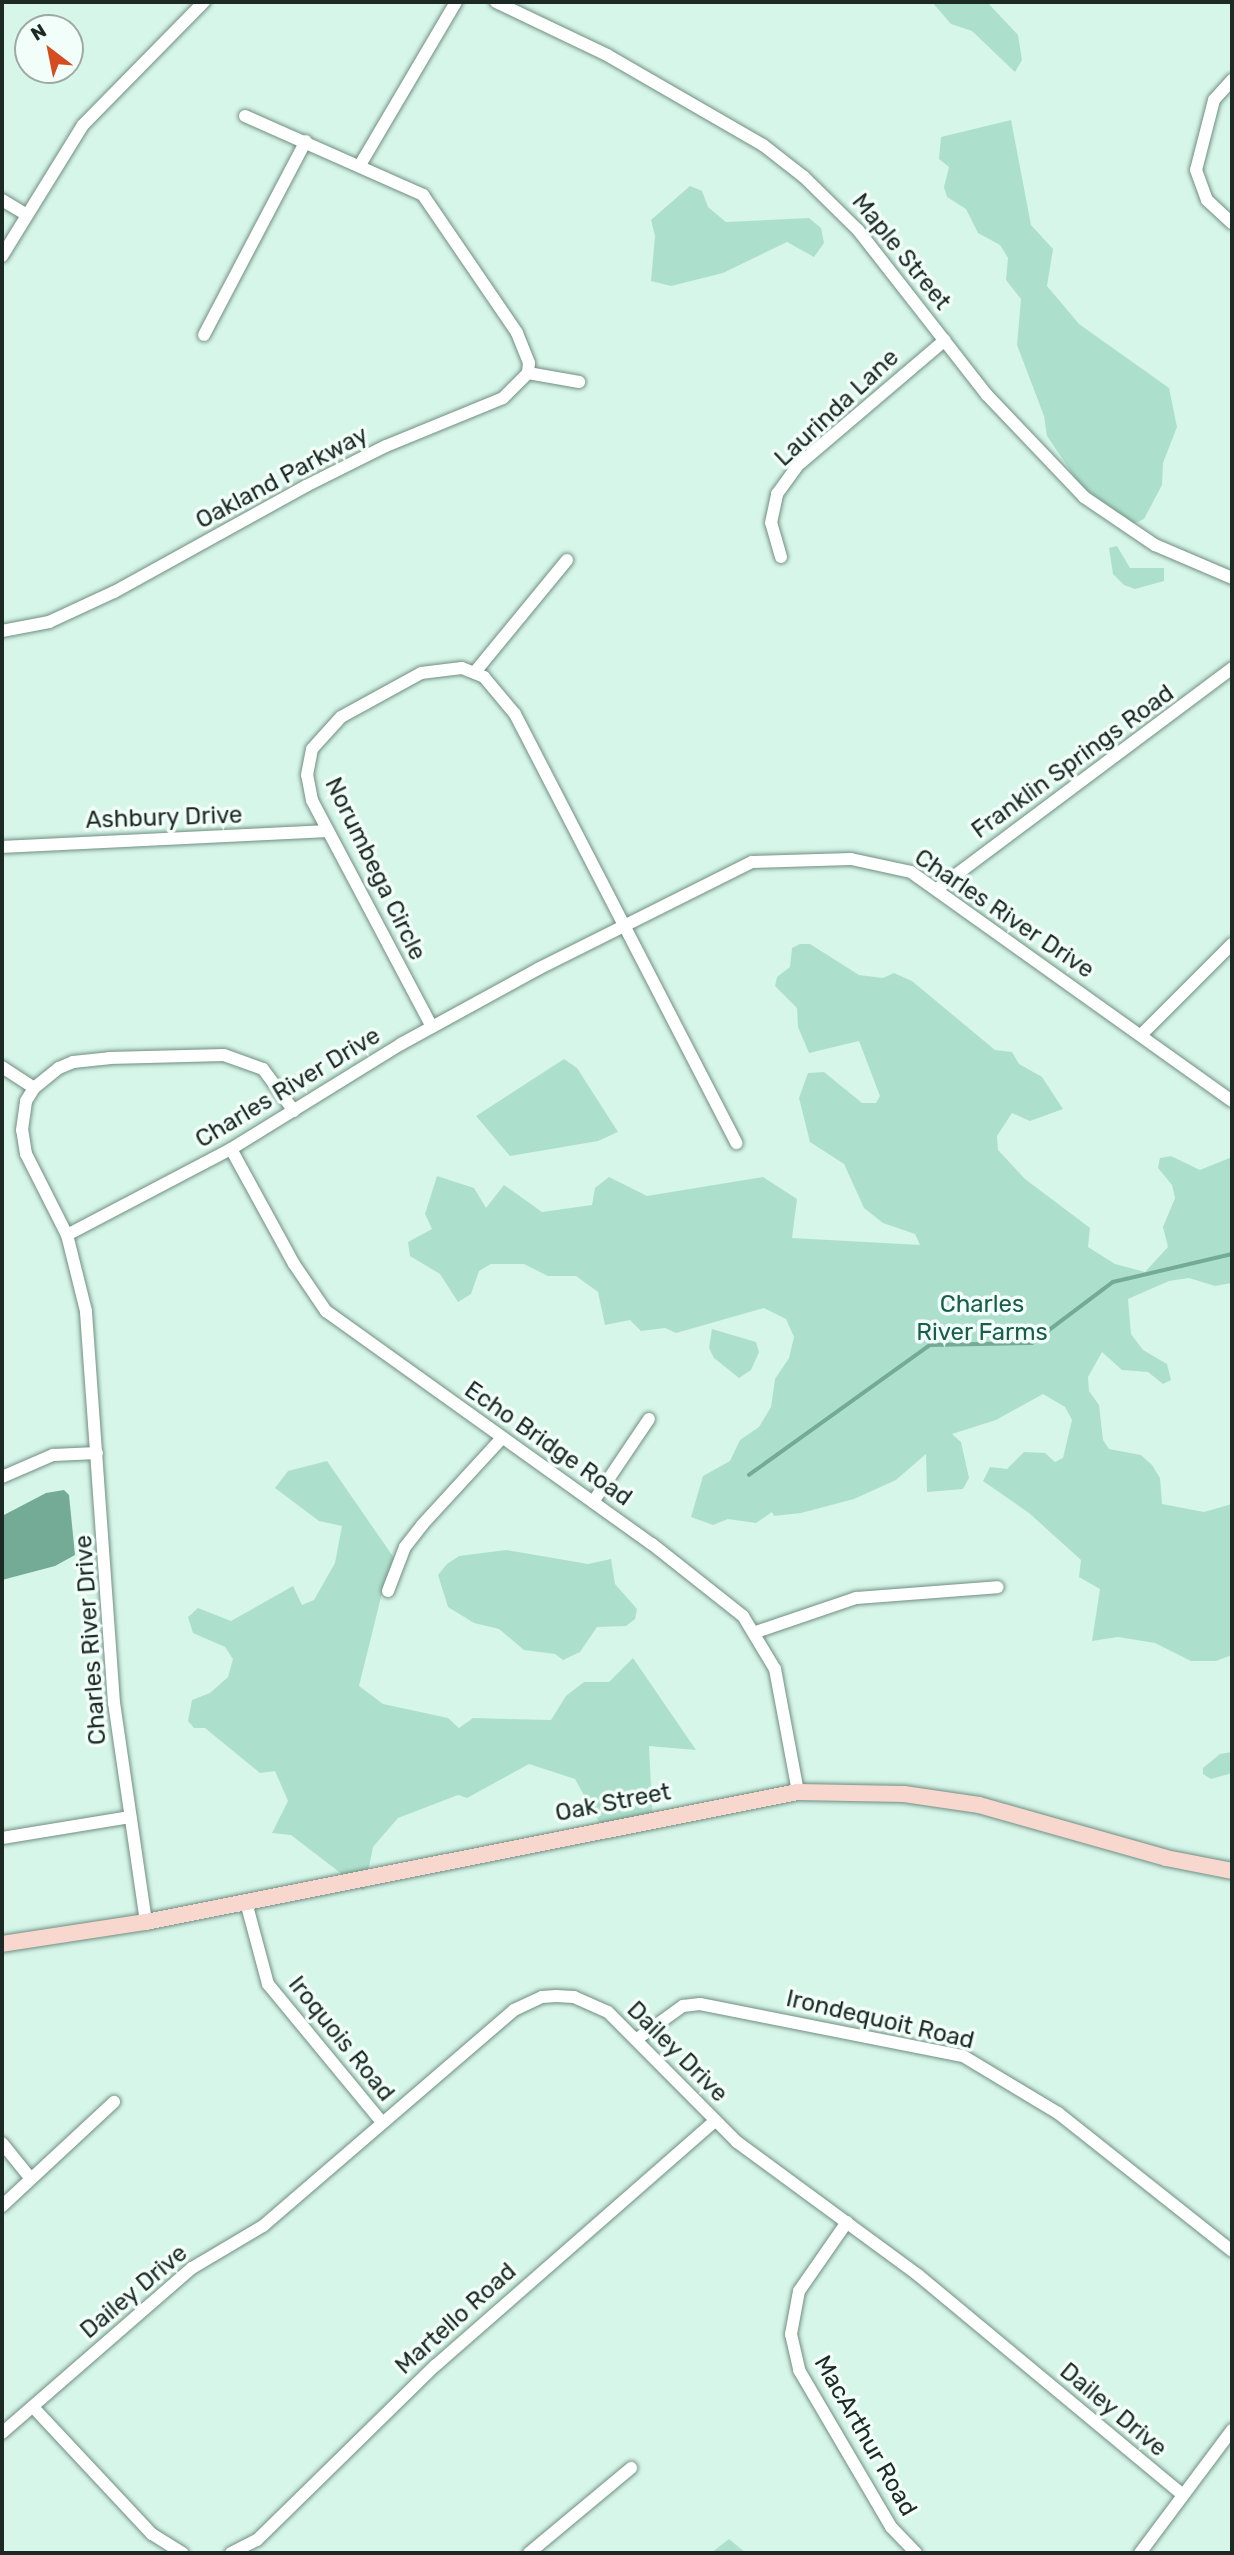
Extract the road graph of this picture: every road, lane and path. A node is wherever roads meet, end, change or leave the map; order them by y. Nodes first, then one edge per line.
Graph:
1 (204, 2) edge
2 (456, 2) edge
3 (496, 2) edge
4 (1232, 80) edge
5 (245, 116) dead end
6 (306, 141) junction
7 (360, 164) junction
8 (2, 200) edge
9 (27, 215) junction
10 (1232, 223) edge
11 (2, 256) edge
12 (204, 335) dead end
13 (945, 340) junction
14 (528, 373) junction
15 (579, 382) dead end
16 (781, 556) dead end
17 (567, 560) dead end
18 (1232, 578) edge
19 (2, 631) edge
20 (1232, 668) edge
21 (475, 672) junction
22 (328, 831) junction
23 (2, 847) edge
24 (937, 889) junction
25 (625, 925) junction
26 (1232, 944) edge
27 (432, 1027) junction
28 (1141, 1035) junction
29 (2, 1067) edge
30 (34, 1088) junction
31 (1232, 1101) edge
32 (294, 1111) junction
33 (736, 1143) dead end
34 (231, 1149) junction
35 (67, 1235) junction
36 (649, 1419) dead end
37 (502, 1438) junction
38 (97, 1452) junction
39 (2, 1477) edge
40 (593, 1502) junction
41 (998, 1587) dead end
42 (388, 1591) dead end
43 (756, 1632) junction
44 (798, 1792) junction
45 (130, 1817) junction
46 (2, 1838) edge
47 (1232, 1871) edge
48 (246, 1902) junction
49 (146, 1922) junction
50 (2, 1944) edge
51 (637, 2039) junction
52 (114, 2102) dead end
53 (381, 2121) junction
54 (715, 2121) junction
55 (2, 2143) edge
56 (32, 2179) junction
57 (2, 2206) edge
58 (847, 2222) junction
59 (1232, 2251) edge
60 (33, 2407) junction
61 (1232, 2430) edge
62 (2, 2433) edge
63 (631, 2468) dead end
64 (1183, 2495) junction
65 (183, 2553) edge
66 (232, 2553) edge
67 (529, 2553) edge
68 (916, 2553) edge
69 (1140, 2553) edge

1 - 9 street
2 - 7 street
3 - 13 street, Maple Street
4 - 10 street
5 - 6 street
6 - 7 street
6 - 12 street
7 - 14 street
8 - 9 street
9 - 11 street
13 - 16 street, Laurinda Lane
13 - 18 street, Maple Street
14 - 15 street
14 - 19 street, Oakland Parkway
17 - 21 street
20 - 24 street, Franklin Springs Road
21 - 22 street, Norumbega Circle
21 - 25 street
22 - 23 street, Ashbury Drive
22 - 27 street, Norumbega Circle
24 - 25 street, Charles River Drive
24 - 28 street, Charles River Drive
25 - 27 street, Charles River Drive
25 - 33 street
26 - 28 street
27 - 32 street, Charles River Drive
28 - 31 street, Charles River Drive
29 - 30 street
30 - 32 street
30 - 35 street
32 - 34 street, Charles River Drive
34 - 35 street, Charles River Drive
34 - 37 street, Echo Bridge Road
35 - 38 street, Charles River Drive
36 - 40 street
37 - 40 street, Echo Bridge Road
37 - 42 street
38 - 39 street
38 - 45 street, Charles River Drive
40 - 43 street, Echo Bridge Road
41 - 43 street
43 - 44 street, Echo Bridge Road
44 - 47 main road, Oak Street
44 - 48 main road, Oak Street
45 - 46 street
45 - 49 street, Charles River Drive
48 - 49 main road, Oak Street
48 - 53 street, Iroquois Road
49 - 50 main road, Oak Street
51 - 53 street, Dailey Drive
51 - 54 street, Dailey Drive
51 - 59 street, Irondequoit Road
52 - 56 street
53 - 60 street, Dailey Drive
54 - 58 street, Dailey Drive
54 - 66 street, Martello Road
55 - 56 street
56 - 57 street
58 - 64 street, Dailey Drive
58 - 68 street, MacArthur Road
60 - 62 street, Dailey Drive
60 - 65 street
61 - 64 street
63 - 67 street
64 - 69 street

